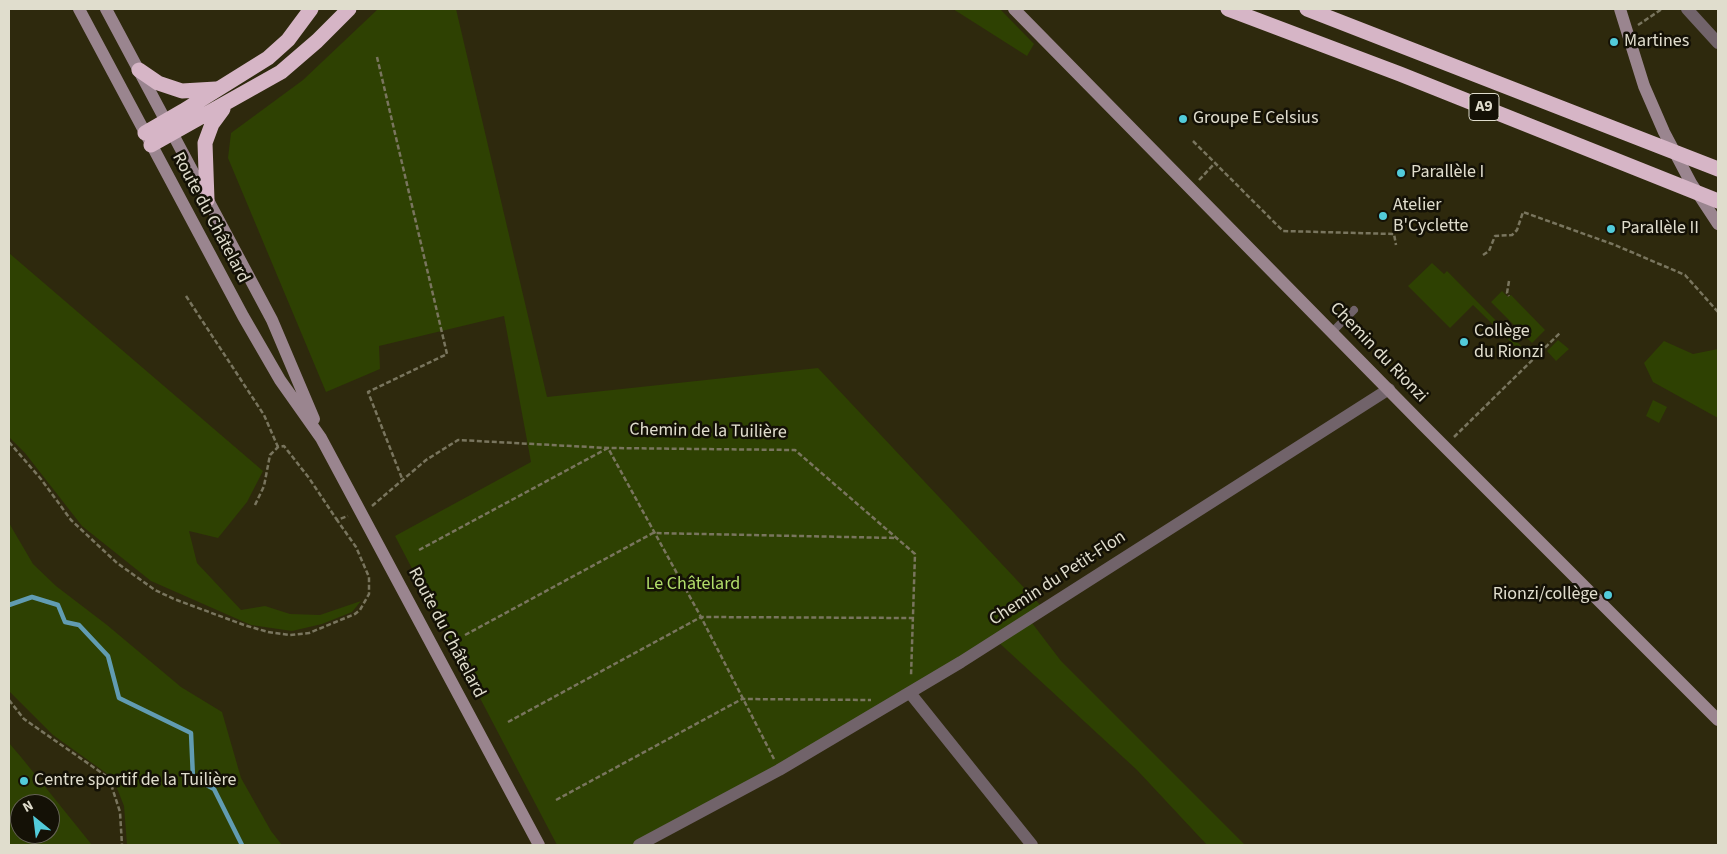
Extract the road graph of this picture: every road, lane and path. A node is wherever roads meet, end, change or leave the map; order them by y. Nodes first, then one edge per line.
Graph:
1 (79, 9) edge
2 (106, 9) edge
3 (311, 9) edge
4 (349, 9) edge
5 (1014, 9) edge
6 (1228, 9) edge
7 (1307, 9) edge
8 (1620, 9) edge
9 (1662, 9) edge
10 (1687, 9) edge
11 (1637, 25) dead end
12 (1718, 43) edge
13 (377, 57) dead end
14 (139, 70) junction
15 (218, 89) junction
16 (224, 106) junction
17 (170, 127) junction
18 (148, 139) junction
19 (1193, 141) dead end
20 (1215, 164) junction
21 (1718, 169) edge
22 (1201, 178) dead end
23 (207, 200) junction
24 (1718, 201) edge
25 (1718, 224) edge
26 (1396, 244) dead end
27 (1484, 255) dead end
28 (1509, 281) dead end
29 (186, 296) dead end
30 (1509, 296) dead end
31 (1354, 310) dead end
32 (1718, 312) edge
33 (1332, 331) junction
34 (1560, 333) dead end
35 (1389, 389) junction
36 (321, 438) junction
37 (1453, 438) dead end
38 (9, 442) edge
39 (278, 447) junction
40 (608, 448) junction
41 (403, 481) junction
42 (255, 504) dead end
43 (361, 510) junction
44 (337, 520) junction
45 (653, 533) junction
46 (897, 538) junction
47 (419, 550) dead end
48 (701, 617) junction
49 (912, 618) junction
50 (465, 635) dead end
51 (912, 677) dead end
52 (910, 693) junction
53 (742, 699) junction
54 (9, 700) edge
55 (877, 700) dead end
56 (1718, 720) edge
57 (508, 722) dead end
58 (779, 770) junction
59 (556, 800) dead end
60 (122, 845) edge
61 (539, 845) edge
62 (639, 845) edge
63 (1032, 845) edge

1 - 18 main road, Route du Châtelard
2 - 14 main road, Route du Châtelard
3 - 15 highway
4 - 16 highway
5 - 33 main road, Chemin du Rionzi
6 - 24 highway, A9
7 - 21 highway, A9
8 - 25 main road
9 - 11 path
10 - 12 street
13 - 41 path
14 - 15 highway
14 - 17 main road, Route du Châtelard
15 - 17 highway
16 - 17 highway
16 - 23 highway
17 - 18 highway
17 - 23 main road, Route du Châtelard
18 - 36 main road, Route du Châtelard
19 - 20 path
20 - 22 path
20 - 26 path
23 - 36 main road, Route du Châtelard
27 - 32 path
28 - 30 path
29 - 39 path
31 - 33 lane
33 - 35 main road, Chemin du Rionzi
34 - 37 path
35 - 52 street, Chemin du Petit-Flon
35 - 56 main road, Chemin du Rionzi
36 - 43 main road, Route du Châtelard
38 - 44 path
39 - 42 path
39 - 44 path
40 - 41 path, Chemin de la Tuilière
40 - 45 path, Chemin de la Tuilière
40 - 46 path, Chemin de la Tuilière
40 - 47 path
41 - 43 path, Chemin de la Tuilière
43 - 44 path, Chemin de la Tuilière
43 - 61 main road, Route du Châtelard
45 - 46 path
45 - 48 path, Chemin de la Tuilière
45 - 50 path
46 - 49 path, Chemin de la Tuilière
48 - 49 path
48 - 53 path, Chemin de la Tuilière
48 - 57 path
49 - 51 path, Chemin de la Tuilière
52 - 58 street
52 - 63 street
53 - 55 path
53 - 58 path, Chemin de la Tuilière
53 - 59 path
54 - 60 path
58 - 62 street

